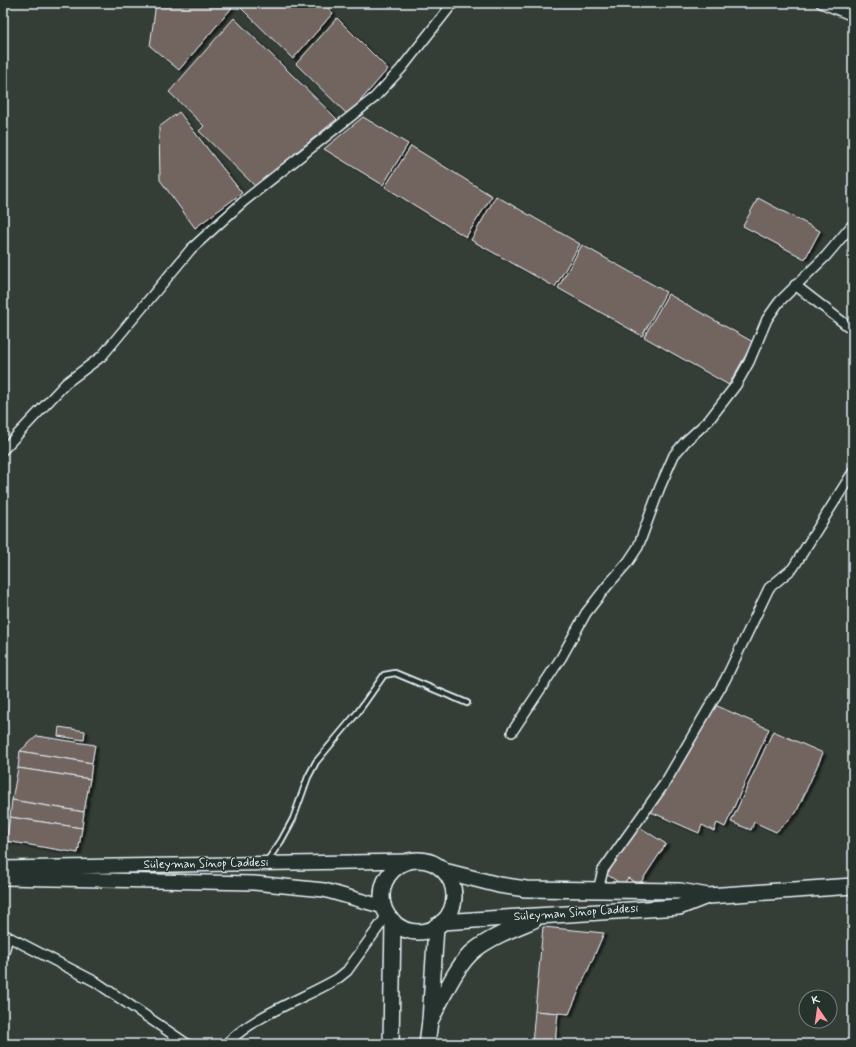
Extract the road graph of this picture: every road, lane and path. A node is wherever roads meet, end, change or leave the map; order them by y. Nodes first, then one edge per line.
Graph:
1 (453, 3) edge
2 (821, 3) edge
3 (853, 16) edge
4 (853, 224) edge
5 (795, 285) junction
6 (853, 330) edge
7 (3, 450) edge
8 (853, 472) edge
9 (467, 703) dead end
10 (512, 732) dead end
11 (409, 861) junction
12 (266, 863) junction
13 (3, 868) edge
14 (444, 871) junction
15 (3, 878) edge
16 (853, 886) edge
17 (598, 890) junction
18 (708, 896) junction
19 (388, 914) junction
20 (543, 916) junction
21 (439, 924) junction
22 (6, 935) edge
23 (3, 956) edge
24 (430, 1021) junction
25 (186, 1044) edge
26 (226, 1044) edge
27 (391, 1044) edge
28 (427, 1044) edge

1 - 7 street
2 - 3 street
4 - 5 street
5 - 6 street
5 - 10 street
8 - 17 street
9 - 12 lane
11 - 12 street, Süleyman Sinop Caddesi
11 - 14 main road
11 - 19 main road
12 - 13 street, Süleyman Sinop Caddesi
14 - 17 main road, Süleyman Sinop Caddesi
14 - 21 main road
15 - 19 street, Süleyman Sinop Caddesi
16 - 18 main road, Süleyman Sinop Caddesi
17 - 18 main road, Süleyman Sinop Caddesi
18 - 20 main road, Süleyman Sinop Caddesi
19 - 21 main road
19 - 26 street
19 - 27 main road
20 - 21 main road, Süleyman Sinop Caddesi
20 - 24 main road
21 - 24 main road
22 - 23 street
22 - 25 street
24 - 28 main road

